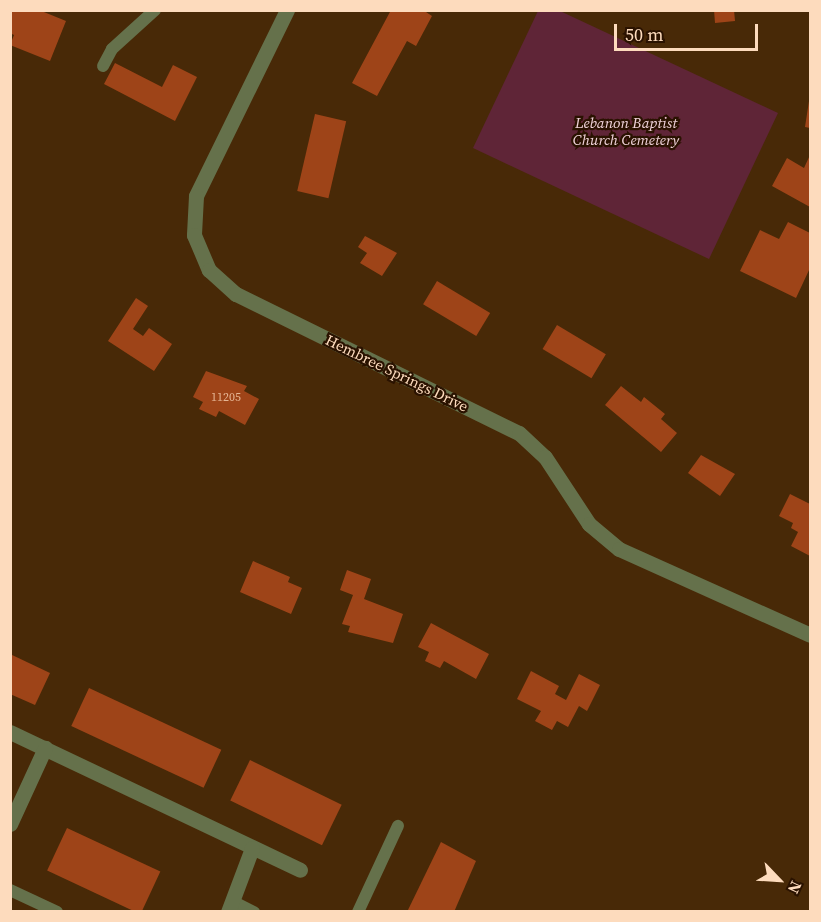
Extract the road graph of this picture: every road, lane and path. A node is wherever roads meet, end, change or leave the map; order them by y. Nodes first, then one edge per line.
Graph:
1 (155, 10) edge
2 (287, 10) edge
3 (103, 66) dead end
4 (810, 635) edge
5 (10, 732) edge
6 (45, 748) junction
7 (10, 824) edge
8 (398, 826) dead end
9 (252, 848) junction
10 (300, 870) dead end
11 (10, 890) edge
12 (230, 906) edge
13 (57, 912) edge
14 (254, 912) edge
15 (358, 912) edge

1 - 3 lane
2 - 4 street, Hembree Springs Drive
5 - 6 street
6 - 7 street
6 - 9 street
8 - 15 lane
9 - 10 street
9 - 12 street
11 - 13 lane
12 - 14 lane

